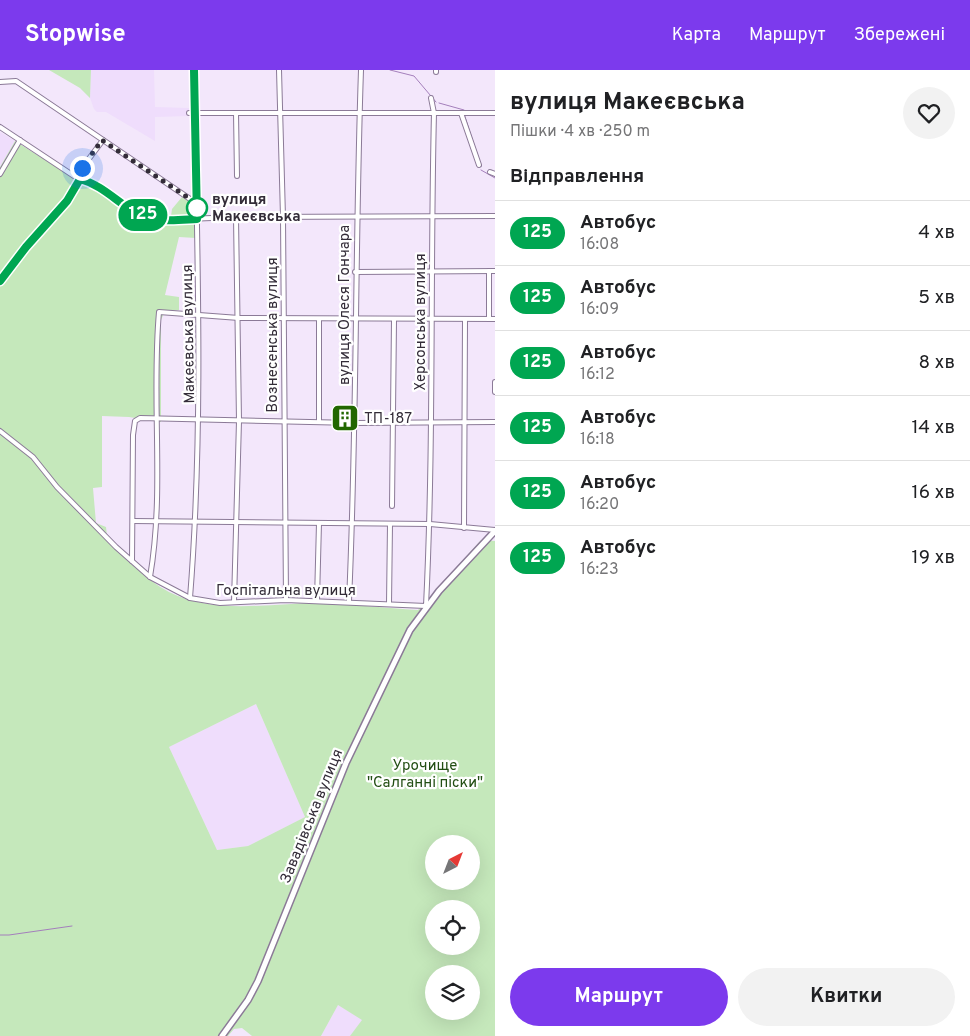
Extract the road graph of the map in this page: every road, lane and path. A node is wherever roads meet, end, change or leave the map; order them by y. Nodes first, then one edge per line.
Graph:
1 (194, 70) edge
2 (278, 70) edge
3 (360, 70) edge
4 (0, 82) edge
5 (431, 98) dead end
6 (189, 113) dead end
7 (195, 113) junction
8 (434, 113) junction
9 (461, 113) junction
10 (495, 113) edge
11 (236, 114) junction
12 (279, 114) junction
13 (359, 114) junction
14 (0, 127) edge
15 (20, 140) junction
16 (102, 140) junction
17 (480, 165) dead end
18 (490, 172) dead end
19 (0, 174) edge
20 (495, 174) edge
21 (238, 176) dead end
22 (80, 179) junction
23 (196, 203) junction
24 (495, 216) edge
25 (236, 217) junction
26 (283, 217) junction
27 (356, 217) junction
28 (432, 217) junction
29 (197, 219) junction
30 (431, 271) junction
31 (489, 271) junction
32 (495, 271) edge
33 (355, 272) junction
34 (0, 281) edge
35 (200, 316) junction
36 (239, 318) junction
37 (284, 318) junction
38 (319, 319) junction
39 (355, 319) junction
40 (489, 319) junction
41 (495, 319) edge
42 (394, 320) junction
43 (432, 320) junction
44 (465, 320) junction
45 (495, 382) edge
46 (495, 392) edge
47 (157, 419) junction
48 (200, 420) junction
49 (284, 420) junction
50 (239, 421) junction
51 (320, 421) junction
52 (495, 422) edge
53 (354, 423) junction
54 (393, 423) junction
55 (432, 423) junction
56 (464, 423) junction
57 (0, 431) edge
58 (392, 506) dead end
59 (133, 521) junction
60 (196, 521) junction
61 (156, 522) junction
62 (237, 522) junction
63 (353, 522) junction
64 (319, 523) junction
65 (285, 524) junction
66 (390, 524) junction
67 (430, 524) junction
68 (464, 528) junction
69 (495, 530) edge
70 (132, 561) junction
71 (150, 577) junction
72 (190, 598) junction
73 (286, 600) junction
74 (317, 600) junction
75 (349, 601) junction
76 (234, 602) junction
77 (389, 604) junction
78 (426, 606) junction
79 (222, 1036) edge

1 - 7 street, Макеєвська вулиця
2 - 12 street, Вознесенська вулиця
3 - 13 street, вулиця Олеся Гончара
4 - 16 street
5 - 8 street, Херсонська вулиця
6 - 7 street
7 - 11 street
7 - 23 street, Макеєвська вулиця
8 - 9 street
8 - 13 street
8 - 28 street, Херсонська вулиця
9 - 10 street
9 - 17 street
11 - 12 street
11 - 21 street
12 - 13 street
12 - 26 street, Вознесенська вулиця
13 - 27 street, вулиця Олеся Гончара
14 - 15 street
15 - 19 street
15 - 22 street
16 - 22 street
16 - 23 street
18 - 20 street
22 - 29 street
22 - 34 street
23 - 29 street, Макеєвська вулиця
24 - 28 street
25 - 26 street
25 - 29 street
25 - 36 street
26 - 27 street
26 - 37 street, Вознесенська вулиця
27 - 28 street
27 - 33 street, вулиця Олеся Гончара
28 - 30 street, Херсонська вулиця
29 - 35 street, Макеєвська вулиця
30 - 31 street
30 - 33 street
30 - 43 street, Херсонська вулиця
31 - 32 street
31 - 40 street
33 - 39 street, вулиця Олеся Гончара
35 - 36 street
35 - 47 street
35 - 48 street, Макеєвська вулиця
36 - 37 street
36 - 50 street
37 - 38 street
37 - 49 street, Вознесенська вулиця
38 - 39 street
38 - 51 street
39 - 42 street
39 - 53 street, вулиця Олеся Гончара
40 - 41 street
40 - 44 street
42 - 43 street
42 - 54 street
43 - 44 street
43 - 55 street, Херсонська вулиця
44 - 56 street
45 - 46 street
47 - 48 street
47 - 59 street
47 - 61 street
48 - 50 street
48 - 60 street, Макеєвська вулиця
49 - 50 street
49 - 51 street
49 - 65 street, Вознесенська вулиця
50 - 62 street
51 - 53 street
52 - 56 street
53 - 54 street
53 - 63 street, вулиця Олеся Гончара
54 - 55 street
54 - 58 street
55 - 56 street
55 - 67 street, Херсонська вулиця
56 - 68 street
57 - 70 street, Госпітальна вулиця
59 - 61 street
59 - 70 street
60 - 61 street
60 - 62 street
60 - 72 street, Макеєвська вулиця
61 - 71 street
62 - 65 street
62 - 76 street
63 - 64 street
63 - 66 street
63 - 75 street, вулиця Олеся Гончара
64 - 65 street
64 - 74 street
65 - 73 street, Вознесенська вулиця
66 - 67 street
66 - 77 street
67 - 68 street
67 - 78 street, Херсонська вулиця
68 - 69 street
69 - 78 street, Завадівська вулиця
70 - 71 street, Госпітальна вулиця
71 - 72 street, Госпітальна вулиця
72 - 76 street, Госпітальна вулиця
73 - 74 street, Госпітальна вулиця
73 - 76 street, Госпітальна вулиця
74 - 75 street, Госпітальна вулиця
75 - 77 street, Госпітальна вулиця
77 - 78 street, Госпітальна вулиця
78 - 79 street, Завадівська вулиця

